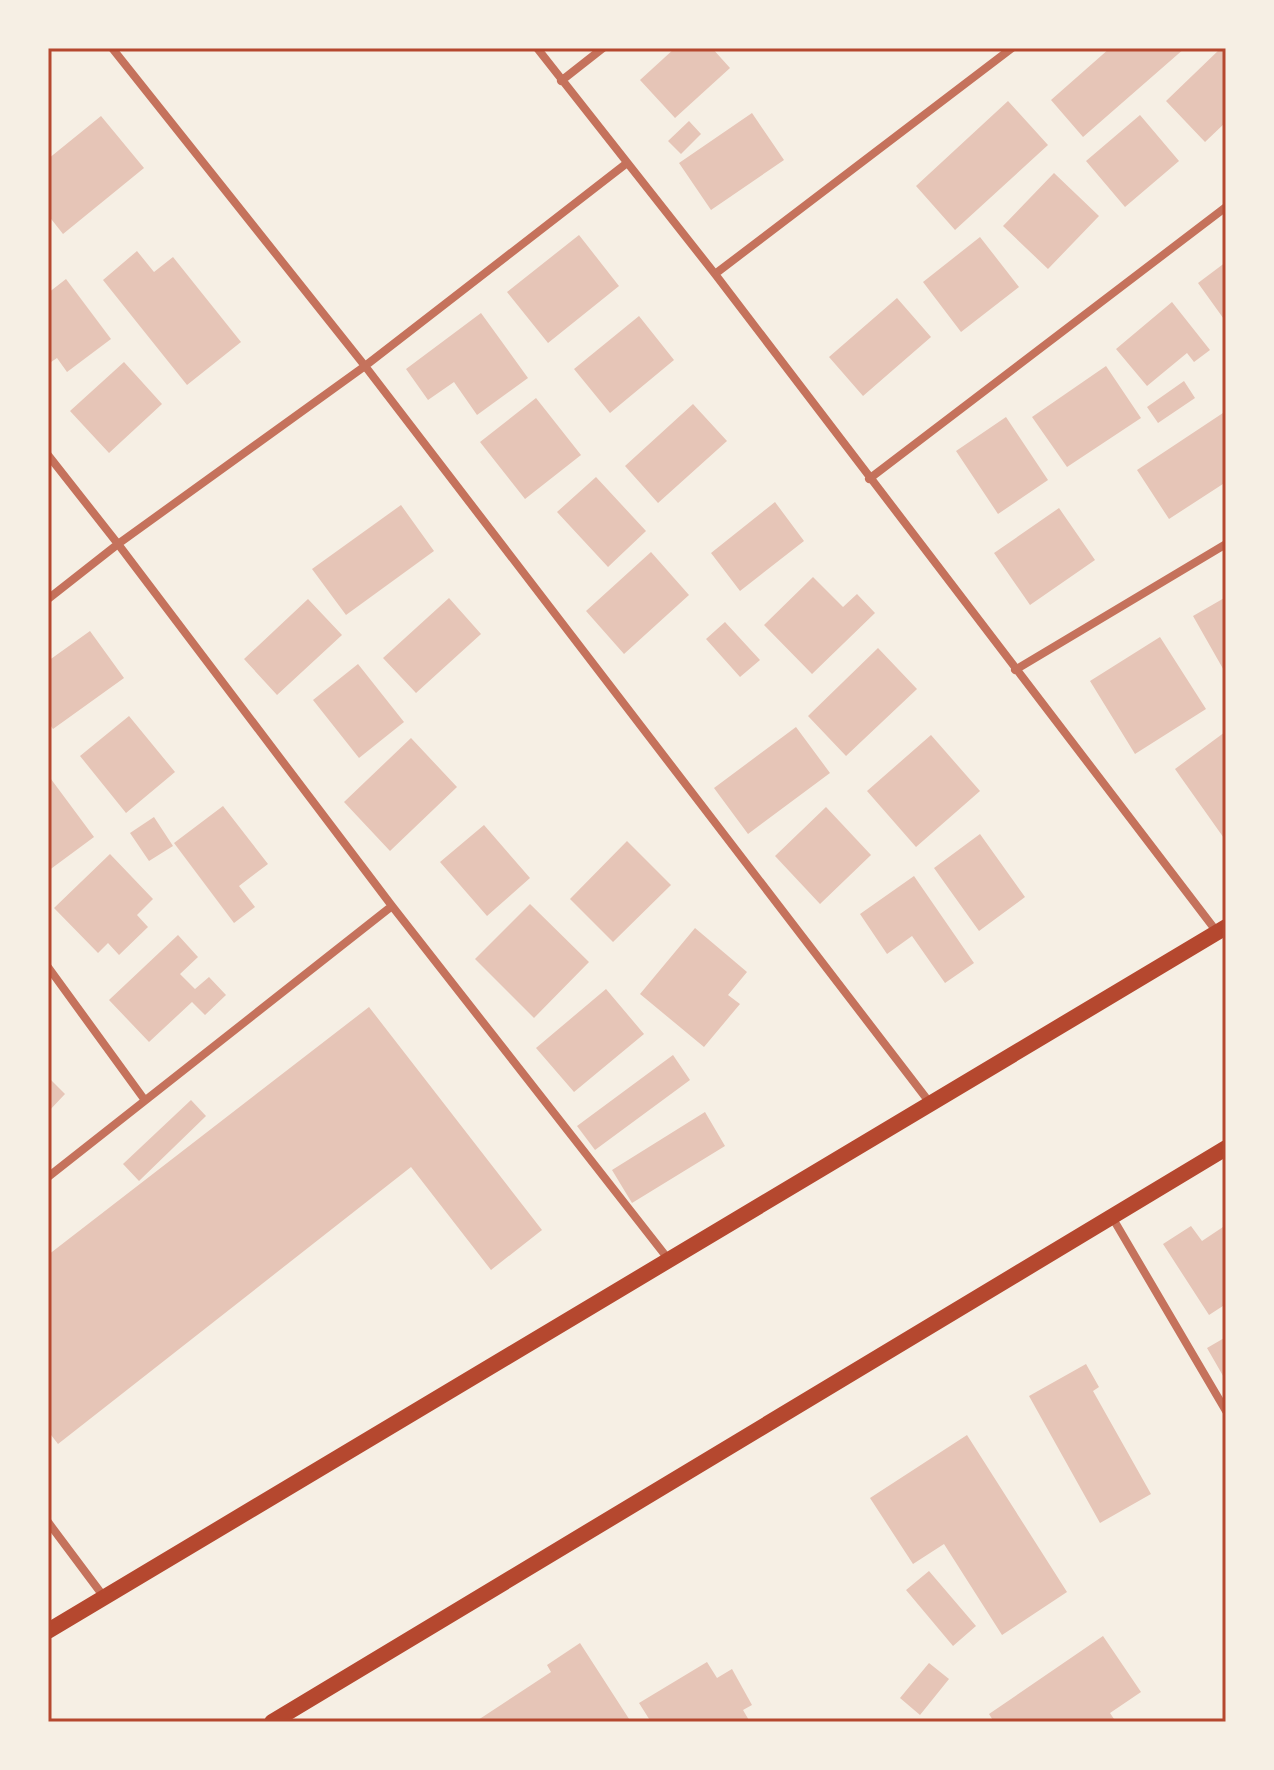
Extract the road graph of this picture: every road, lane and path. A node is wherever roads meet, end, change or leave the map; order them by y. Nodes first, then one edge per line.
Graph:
1 (112, 48) edge
2 (537, 48) edge
3 (603, 48) edge
4 (1012, 48) edge
5 (561, 81) junction
6 (627, 163) junction
7 (1226, 207) edge
8 (715, 274) junction
9 (365, 366) junction
10 (48, 455) edge
11 (869, 479) junction
12 (118, 544) junction
13 (1226, 544) edge
14 (48, 599) edge
15 (1015, 670) junction
16 (392, 906) junction
17 (1222, 930) edge
18 (48, 967) edge
19 (144, 1099) junction
20 (931, 1104) junction
21 (1226, 1148) edge
22 (48, 1177) edge
23 (1112, 1216) junction
24 (669, 1260) junction
25 (1226, 1411) edge
26 (48, 1522) edge
27 (104, 1597) junction
28 (48, 1631) edge
29 (272, 1722) edge

1 - 9 street
2 - 5 street
3 - 5 street
4 - 8 street
5 - 6 street
6 - 8 street
6 - 9 street
7 - 11 street
8 - 11 street
9 - 12 street
9 - 20 street
10 - 12 street
11 - 15 street
12 - 14 street
12 - 16 street
13 - 15 street
15 - 17 street
16 - 19 street
16 - 24 street
17 - 20 main road
18 - 19 street
19 - 22 street
20 - 24 main road
21 - 23 main road
23 - 25 street
23 - 29 main road
24 - 27 main road
26 - 27 street
27 - 28 main road

